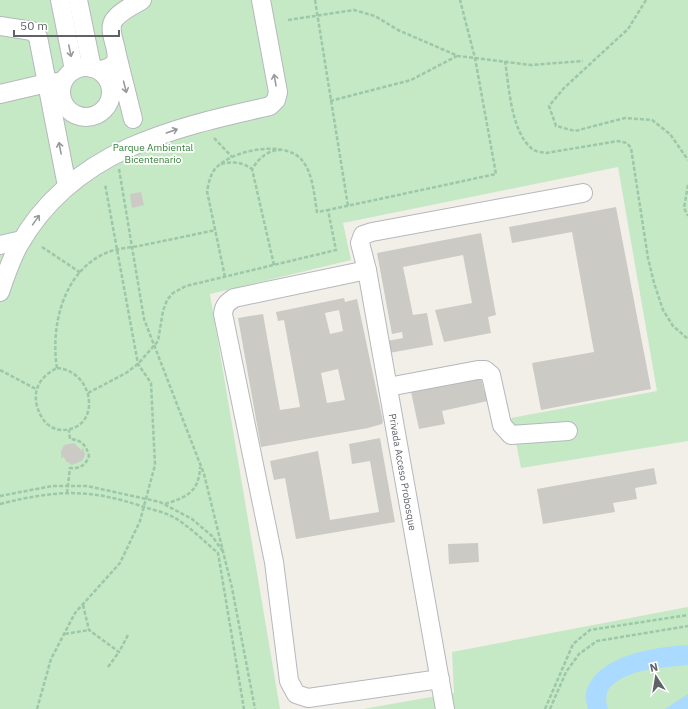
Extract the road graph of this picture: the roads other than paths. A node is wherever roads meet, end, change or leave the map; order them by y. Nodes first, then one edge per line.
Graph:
1 (60, 0) edge
2 (78, 0) edge
3 (142, 0) edge
4 (261, 0) edge
5 (0, 26) edge
6 (117, 55) junction
7 (95, 69) junction
8 (62, 79) junction
9 (0, 94) edge
10 (109, 103) junction
11 (69, 111) junction
12 (133, 120) junction
13 (56, 128) junction
14 (139, 143) junction
15 (67, 186) junction
16 (583, 193) dead end
17 (22, 240) junction
18 (0, 245) edge
19 (367, 270) junction
20 (0, 292) edge
21 (388, 387) junction
22 (568, 431) dead end
23 (440, 678) junction
24 (446, 709) edge

1 -> 8 lane
2 - 7 lane
3 - 6 lane
14 -> 4 lane
5 - 8 lane
6 - 7 lane
6 -> 12 lane
7 - 8 lane
7 - 10 lane
8 - 9 lane
8 - 11 lane
8 - 13 lane
10 - 11 lane
10 - 12 lane
11 - 13 lane
12 - 14 lane
15 -> 13 lane
14 - 15 lane
17 -> 15 lane
16 - 19 lane, Privada Acceso Probosque
17 - 18 lane
17 - 20 lane
19 - 21 lane, Privada Acceso Probosque
19 - 23 lane
21 - 22 lane
21 - 23 lane, Privada Acceso Probosque
23 - 24 lane, Privada Acceso Probosque

